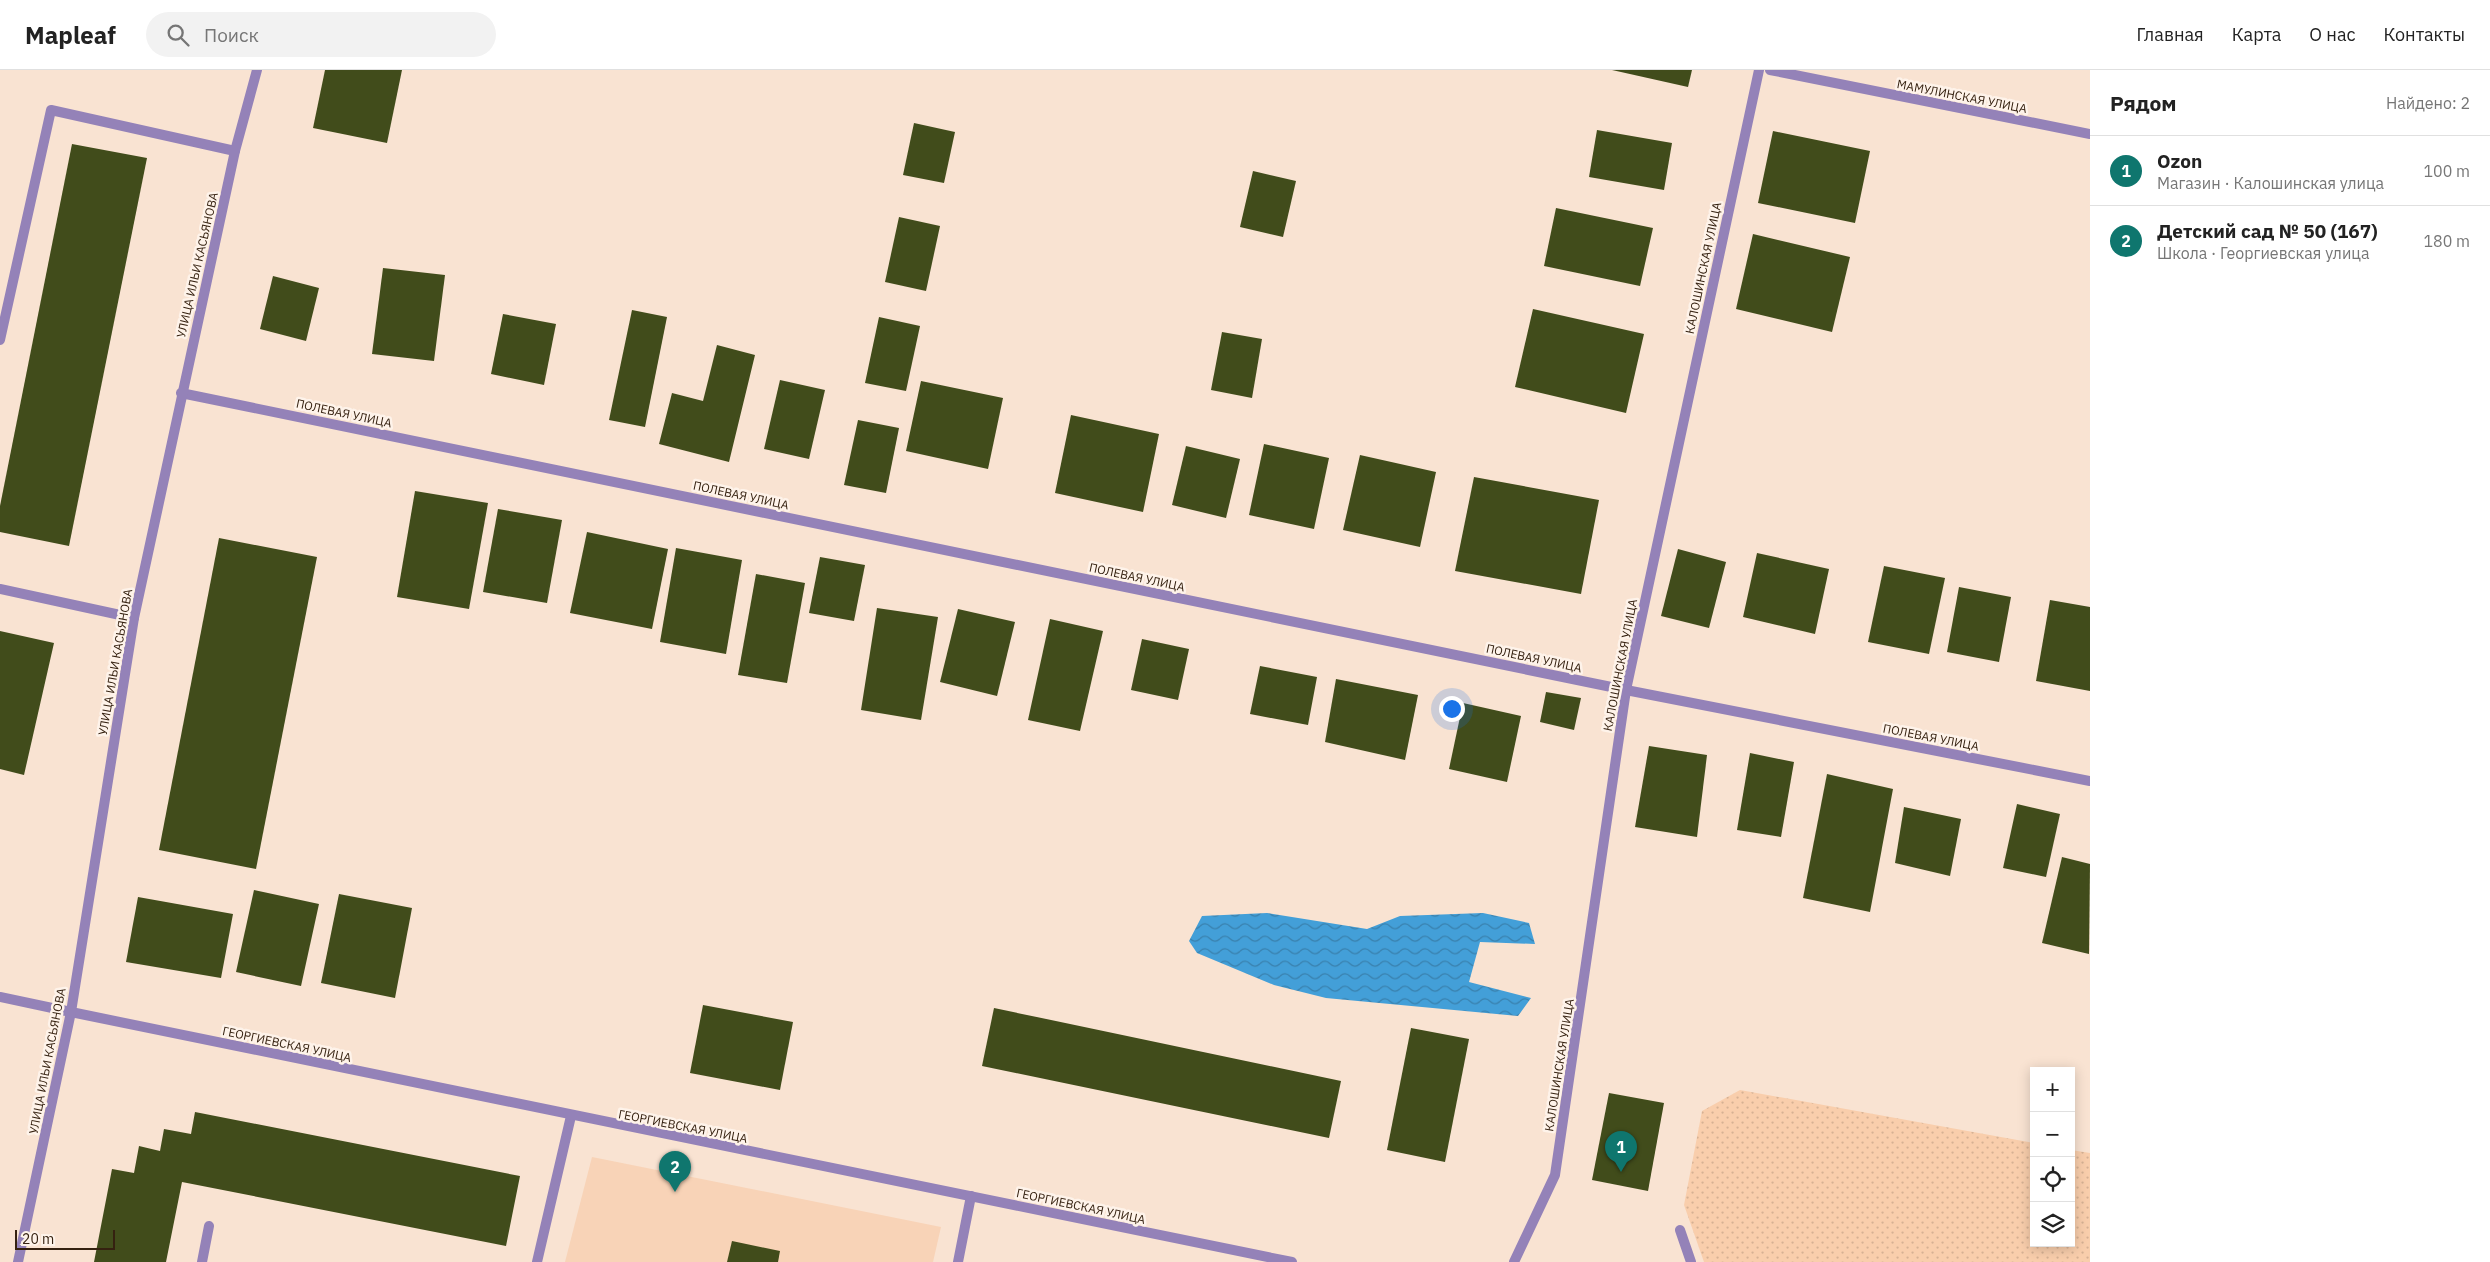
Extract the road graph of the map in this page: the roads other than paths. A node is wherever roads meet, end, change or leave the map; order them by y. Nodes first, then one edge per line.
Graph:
1 (257, 70) edge
2 (1758, 70) edge
3 (1770, 70) edge
4 (2090, 134) edge
5 (235, 151) junction
6 (0, 340) edge
7 (181, 392) junction
8 (0, 589) edge
9 (134, 618) junction
10 (1626, 690) junction
11 (2090, 781) edge
12 (0, 997) edge
13 (71, 1012) junction
14 (571, 1116) junction
15 (971, 1196) junction
16 (209, 1226) dead end
17 (1680, 1230) dead end
18 (18, 1262) edge
19 (202, 1262) edge
20 (537, 1262) edge
21 (958, 1262) edge
22 (1292, 1262) edge
23 (1514, 1262) edge
24 (1691, 1262) edge

1 - 5 street, УЛИЦА ИЛЬИ КАСЬЯНОВА
2 - 10 street, КАЛОШИНСКАЯ УЛИЦА
3 - 4 street, МАМУЛИНСКАЯ УЛИЦА
5 - 6 street
5 - 7 street, УЛИЦА ИЛЬИ КАСЬЯНОВА
7 - 9 street, УЛИЦА ИЛЬИ КАСЬЯНОВА
7 - 10 street, ПОЛЕВАЯ УЛИЦА
8 - 9 street
9 - 13 street, УЛИЦА ИЛЬИ КАСЬЯНОВА
10 - 11 street, ПОЛЕВАЯ УЛИЦА
10 - 23 street, КАЛОШИНСКАЯ УЛИЦА
12 - 13 street, ГЕОРГИЕВСКАЯ УЛИЦА
13 - 14 street, ГЕОРГИЕВСКАЯ УЛИЦА
13 - 18 street, УЛИЦА ИЛЬИ КАСЬЯНОВА
14 - 15 street, ГЕОРГИЕВСКАЯ УЛИЦА
14 - 20 street
15 - 21 street
15 - 22 street, ГЕОРГИЕВСКАЯ УЛИЦА
16 - 19 street
17 - 24 street

